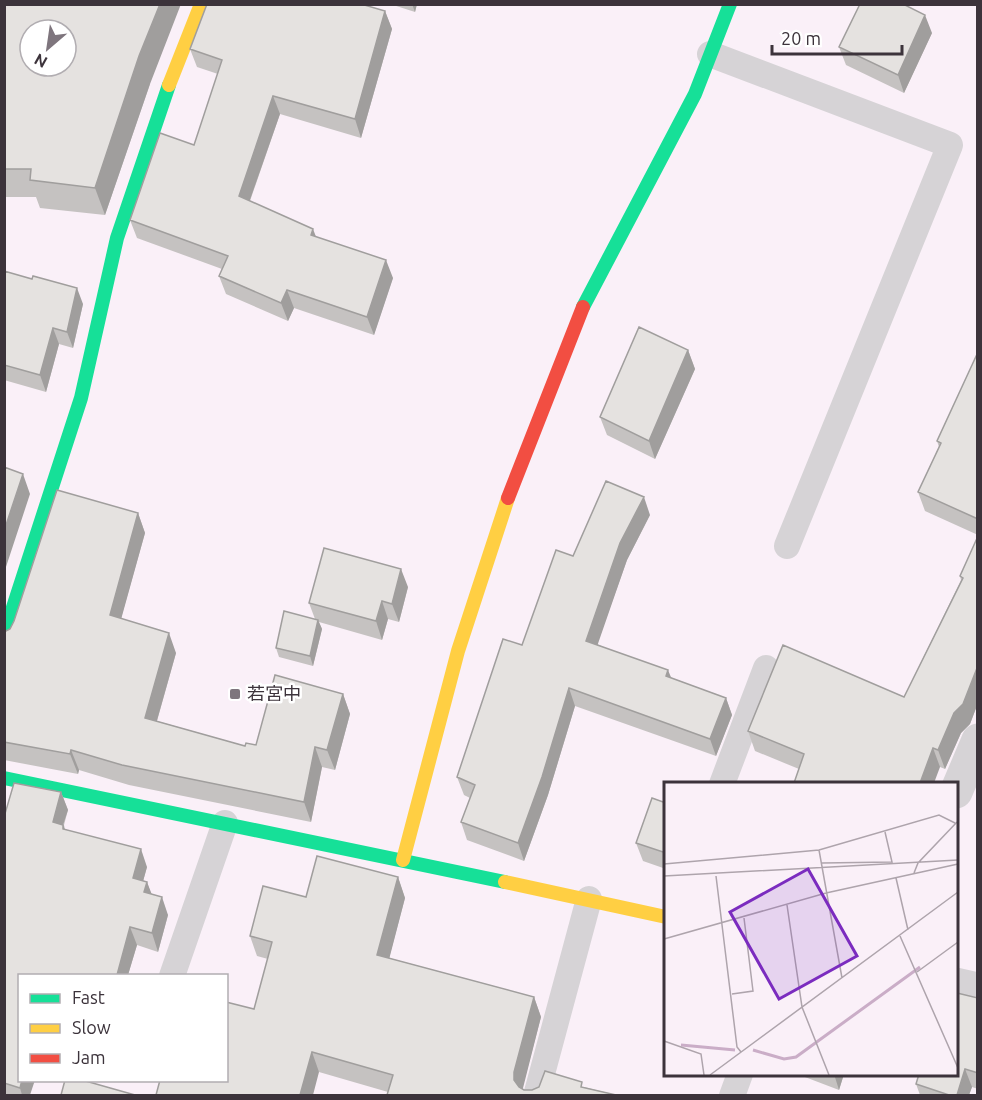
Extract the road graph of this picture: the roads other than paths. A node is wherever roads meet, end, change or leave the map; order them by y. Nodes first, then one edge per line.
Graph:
1 (201, 4) edge
2 (730, 4) edge
3 (710, 54) junction
4 (787, 546) dead end
5 (4, 635) edge
6 (766, 668) dead end
7 (978, 740) edge
8 (4, 778) edge
9 (722, 782) edge
10 (958, 790) edge
11 (225, 823) junction
12 (403, 860) junction
13 (589, 899) junction
14 (664, 917) edge
15 (172, 974) edge
16 (958, 984) edge
17 (978, 989) edge
18 (739, 1076) edge
19 (536, 1095) edge
20 (732, 1095) edge

1 - 5 street
2 - 3 street
3 - 4 lane
3 - 12 street
6 - 9 lane
7 - 10 street
8 - 11 street
11 - 12 street
11 - 15 lane
12 - 13 street
13 - 14 street
13 - 19 lane
16 - 17 street
18 - 20 lane

